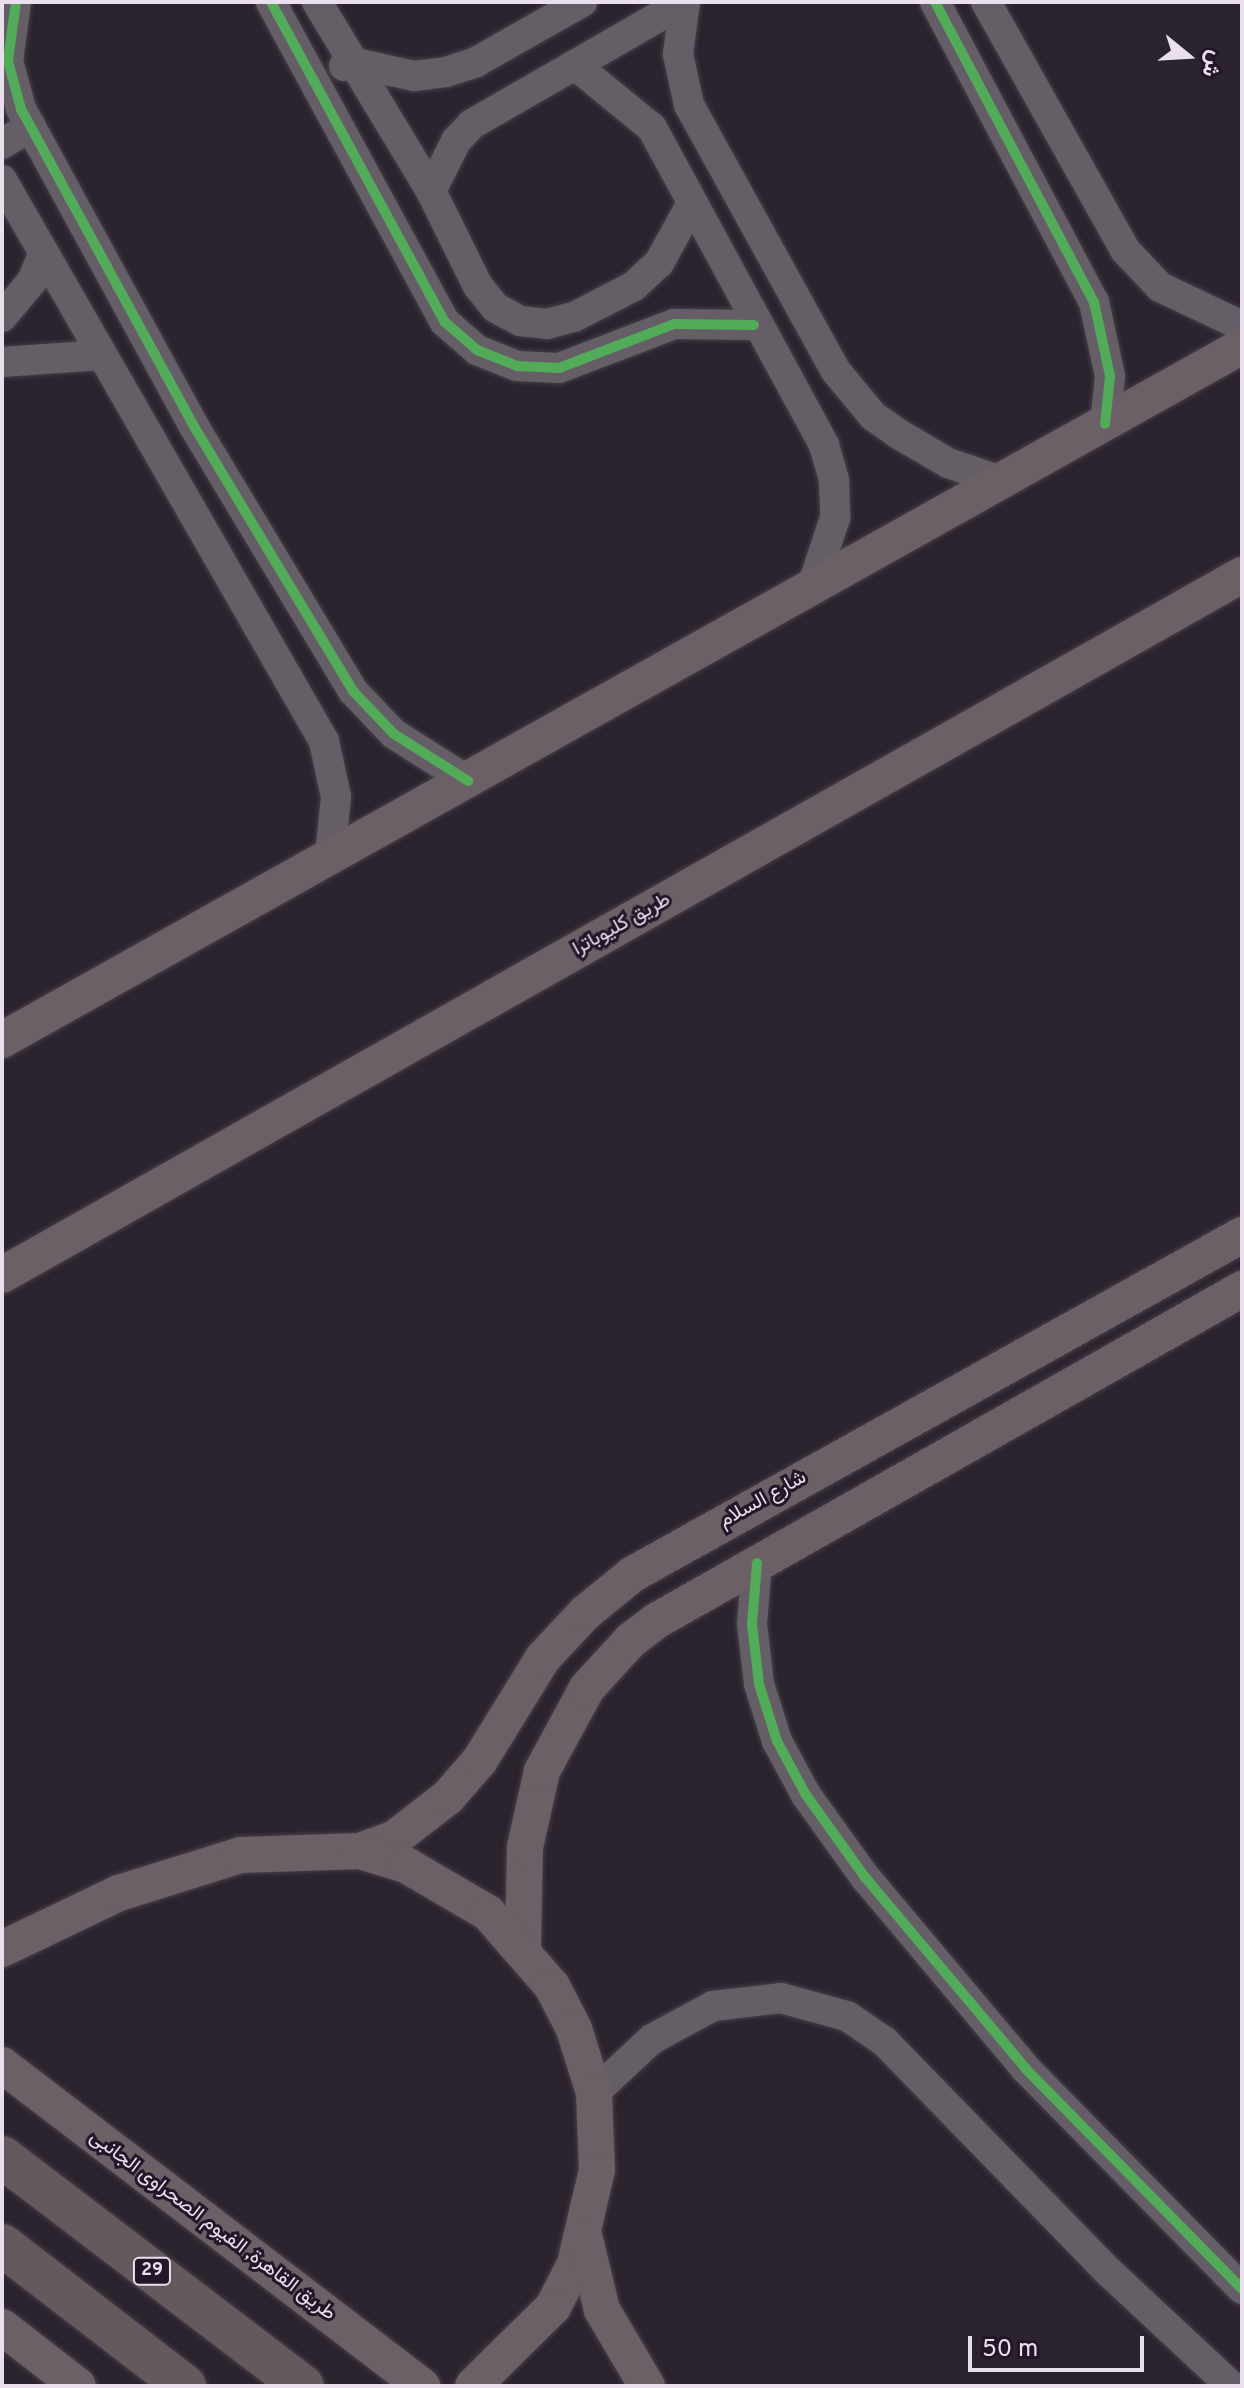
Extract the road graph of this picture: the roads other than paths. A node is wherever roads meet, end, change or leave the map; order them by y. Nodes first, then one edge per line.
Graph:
1 (15, 2) edge
2 (271, 2) edge
3 (317, 2) edge
4 (582, 2) edge
5 (684, 2) edge
6 (935, 2) edge
7 (986, 2) edge
8 (2, 8) edge
9 (351, 62) junction
10 (575, 65) junction
11 (318, 81) junction
12 (689, 105) junction
13 (31, 126) junction
14 (652, 128) junction
15 (2, 144) edge
16 (2, 180) edge
17 (431, 191) junction
18 (692, 203) junction
19 (43, 255) junction
20 (2, 317) edge
21 (754, 325) junction
22 (1242, 326) edge
23 (1242, 346) edge
24 (101, 355) junction
25 (2, 362) edge
26 (1105, 424) junction
27 (1001, 481) junction
28 (1242, 575) edge
29 (812, 587) junction
30 (353, 691) junction
31 (311, 715) junction
32 (468, 781) junction
33 (330, 855) junction
34 (2, 1040) edge
35 (1242, 1235) edge
36 (1207, 1255) junction
37 (2, 1275) edge
38 (1236, 1292) edge
39 (757, 1563) junction
40 (360, 1851) junction
41 (523, 1947) junction
42 (2, 1949) edge
43 (2, 2065) edge
44 (594, 2093) junction
45 (2, 2157) edge
46 (584, 2235) junction
47 (2, 2245) edge
48 (1242, 2289) edge
49 (2, 2327) edge
50 (78, 2386) edge
51 (185, 2386) edge
52 (303, 2386) edge
53 (422, 2386) edge
54 (473, 2386) edge
55 (647, 2386) edge
56 (1231, 2386) edge

1 - 8 street
1 - 13 street
2 - 11 street
3 - 9 street
4 - 9 street
5 - 10 street
5 - 12 street
6 - 26 street
7 - 22 street
9 - 11 street
9 - 17 street
10 - 14 street
10 - 17 street
11 - 21 street
12 - 14 street
12 - 27 street
13 - 15 street
13 - 30 street
14 - 18 street
16 - 19 street
17 - 18 street
18 - 21 street
19 - 20 street
19 - 24 street
21 - 29 street
23 - 26 main road
24 - 25 street
24 - 31 street
26 - 27 main road
27 - 29 main road
28 - 37 main road, طريق كليوباترا
29 - 32 main road
30 - 31 street
30 - 32 street
31 - 33 street
32 - 33 main road
33 - 34 main road
35 - 36 main road, شارع السلام
36 - 38 main road
36 - 40 main road, شارع السلام
38 - 39 main road
39 - 41 main road
39 - 48 street
40 - 41 main road
40 - 42 main road
41 - 44 main road
43 - 53 main road, طريق القاهرة, الفيوم الصحراوى الجانبى
44 - 46 main road
44 - 56 street
45 - 52 highway, 29
46 - 54 main road
46 - 55 main road
47 - 51 highway
49 - 50 main road

